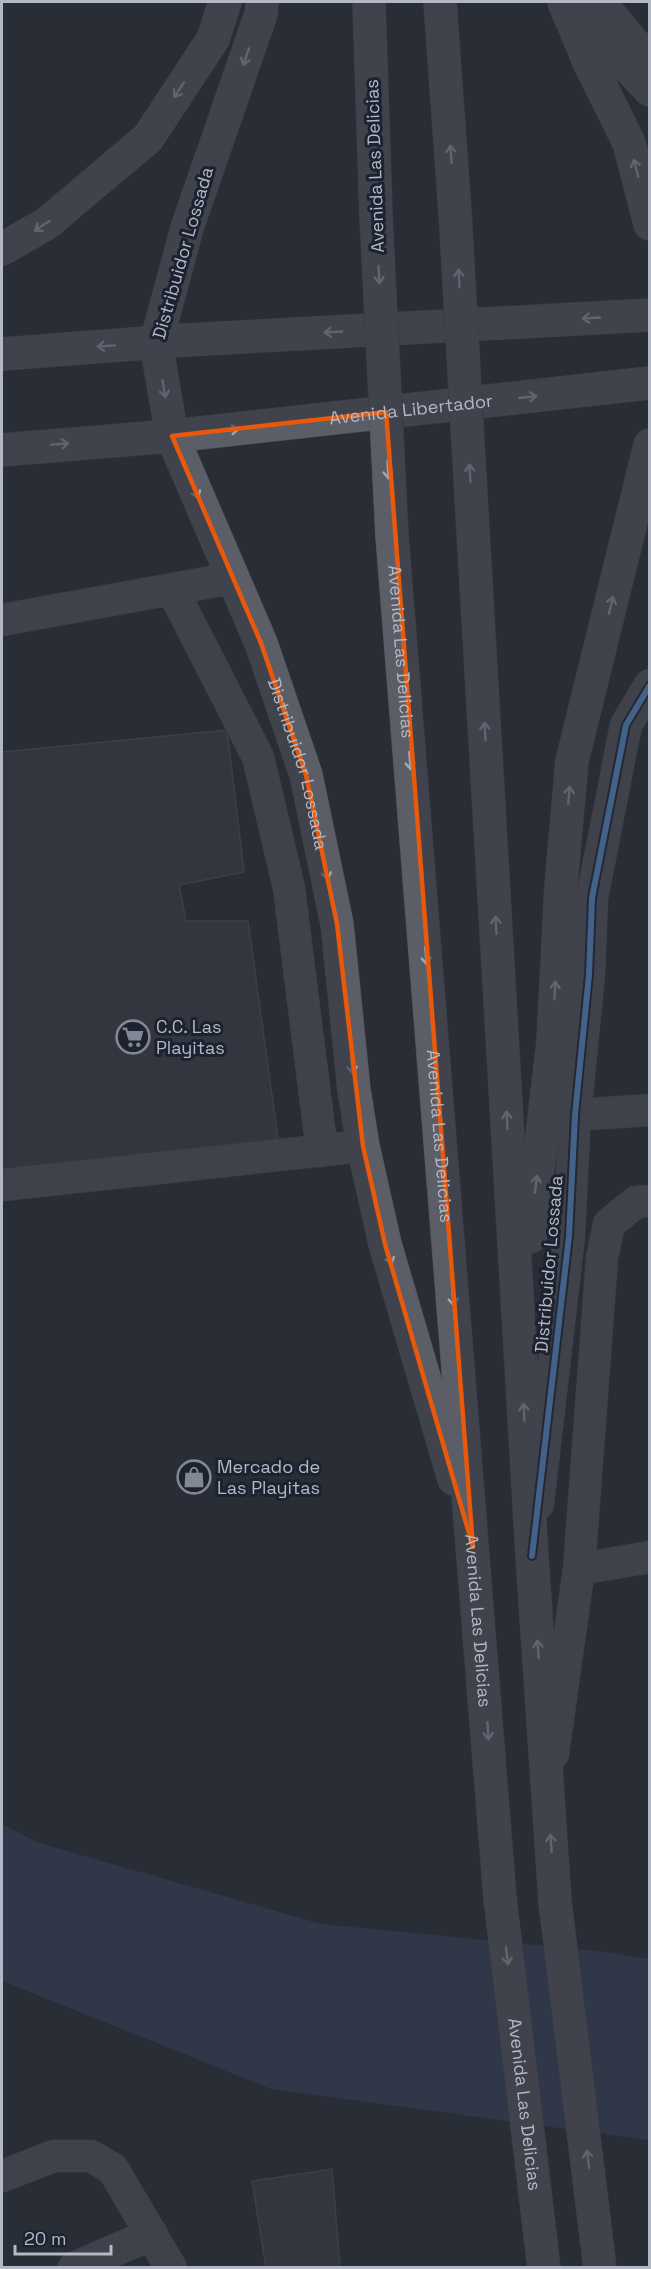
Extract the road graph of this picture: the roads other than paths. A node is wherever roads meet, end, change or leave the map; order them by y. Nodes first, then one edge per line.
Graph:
1 (225, 2) edge
2 (262, 2) edge
3 (369, 2) edge
4 (440, 2) edge
5 (566, 2) edge
6 (600, 2) edge
7 (650, 56) edge
8 (650, 90) edge
9 (650, 224) edge
10 (2, 249) edge
11 (650, 315) edge
12 (171, 341) junction
13 (2, 354) edge
14 (650, 383) edge
15 (172, 436) junction
16 (650, 445) edge
17 (2, 450) edge
18 (232, 578) junction
19 (172, 589) junction
20 (2, 620) edge
21 (650, 685) edge
22 (650, 1110) edge
23 (575, 1115) junction
24 (363, 1146) junction
25 (322, 1151) junction
26 (2, 1185) edge
27 (650, 1201) edge
28 (519, 1325) junction
29 (473, 1547) junction
30 (532, 1556) junction
31 (650, 1557) edge
32 (579, 1569) junction
33 (548, 1793) junction
34 (2, 2176) edge
35 (152, 2234) junction
36 (74, 2268) edge
37 (171, 2268) edge
38 (544, 2268) edge
39 (600, 2268) edge

1 -> 10 main road
2 -> 12 main road, Distribuidor Lossada
3 -> 29 main road, Avenida Las Delicias, bridge
28 -> 4 main road, bridge
5 - 8 main road
9 -> 5 main road
6 - 7 street
11 -> 12 main road
12 -> 13 main road
12 -> 15 main road, Distribuidor Lossada
15 -> 14 main road, Avenida Libertador
17 -> 15 main road, Avenida Libertador
15 -> 18 main road, Distribuidor Lossada
28 -> 16 main road, Distribuidor Lossada
18 - 19 street
18 -> 24 main road, Distribuidor Lossada
19 - 20 street
19 - 25 street
21 - 23 street, Distribuidor Lossada
22 - 23 street
23 - 30 street, Distribuidor Lossada
24 - 25 street
24 -> 29 main road, Distribuidor Lossada
25 - 26 street
27 - 32 street
30 -> 28 main road
29 -> 38 main road, Avenida Las Delicias
33 -> 30 main road
31 - 32 street
32 - 33 street
39 -> 33 main road
34 - 35 street
35 - 36 street
35 - 37 street

